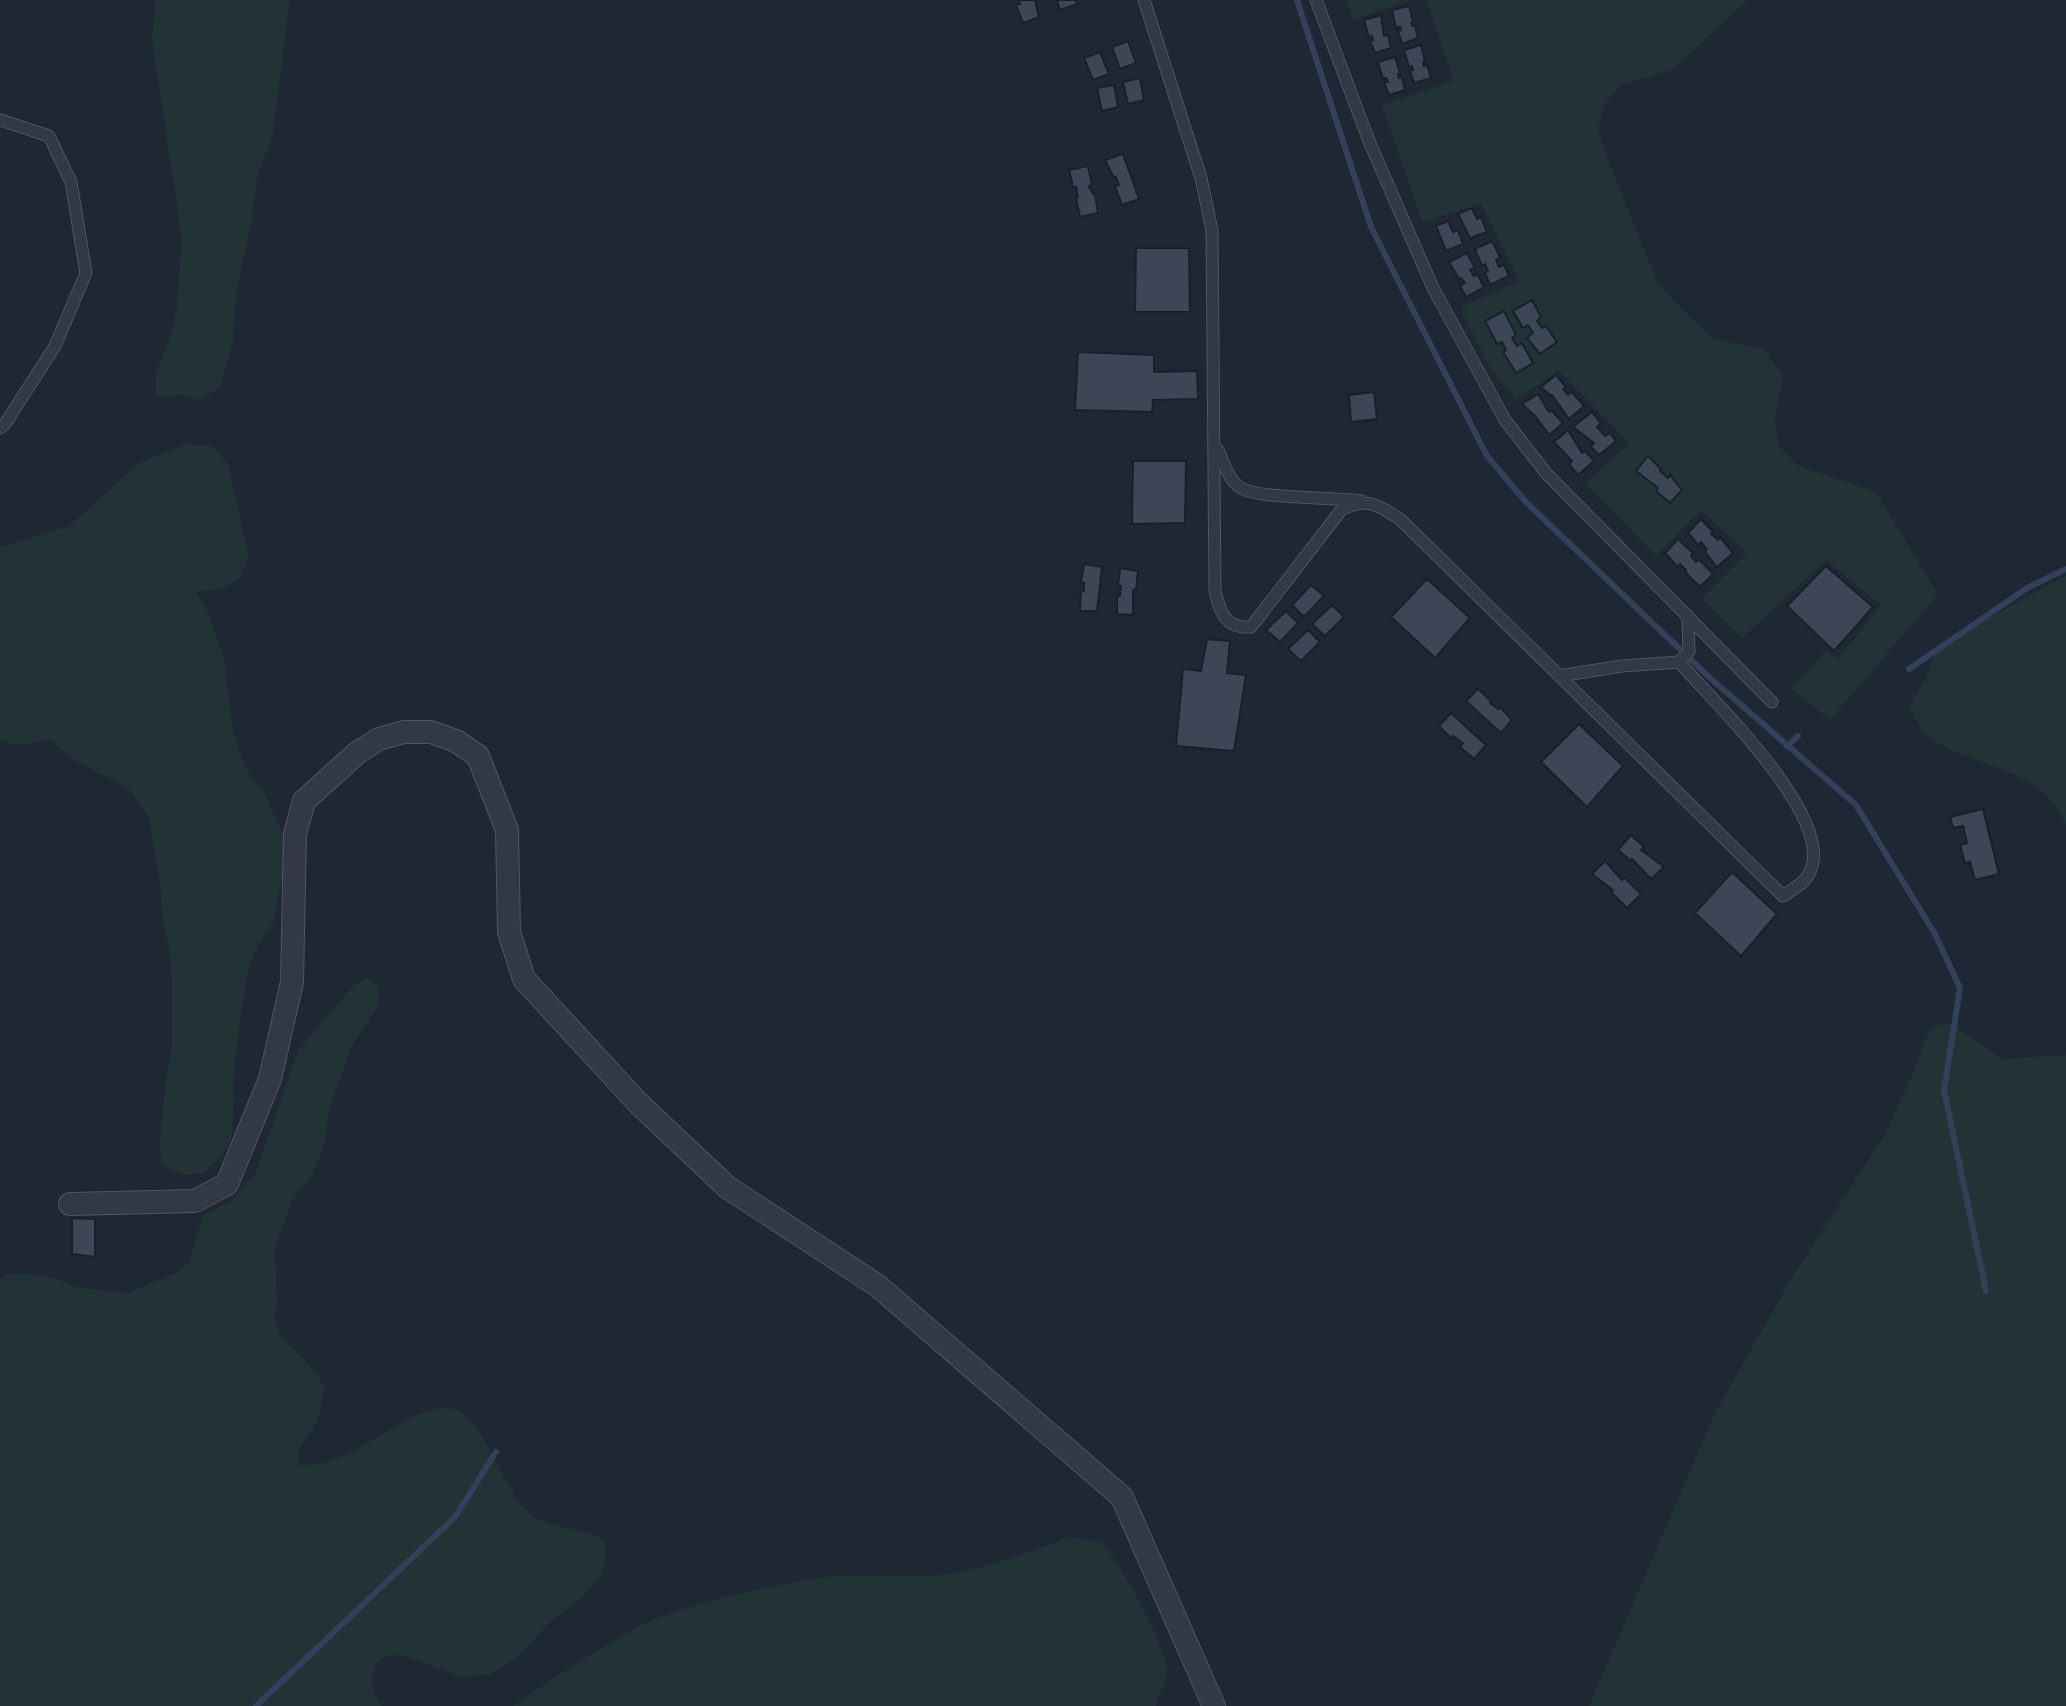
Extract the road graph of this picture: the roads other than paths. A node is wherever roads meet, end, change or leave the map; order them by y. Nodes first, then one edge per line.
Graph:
1 (1144, 0) edge
2 (1316, 0) edge
3 (0, 120) edge
4 (0, 428) edge
5 (1215, 441) junction
6 (1374, 503) junction
7 (1688, 616) junction
8 (1683, 658) junction
9 (1559, 676) junction
10 (1772, 702) dead end
11 (70, 1204) dead end
12 (1214, 1706) edge

1 - 5 lane
2 - 7 lane
3 - 4 lane
5 - 6 lane
5 - 6 lane
6 - 9 lane
7 - 8 lane
7 - 10 lane
8 - 9 lane
8 - 9 lane
11 - 12 street

